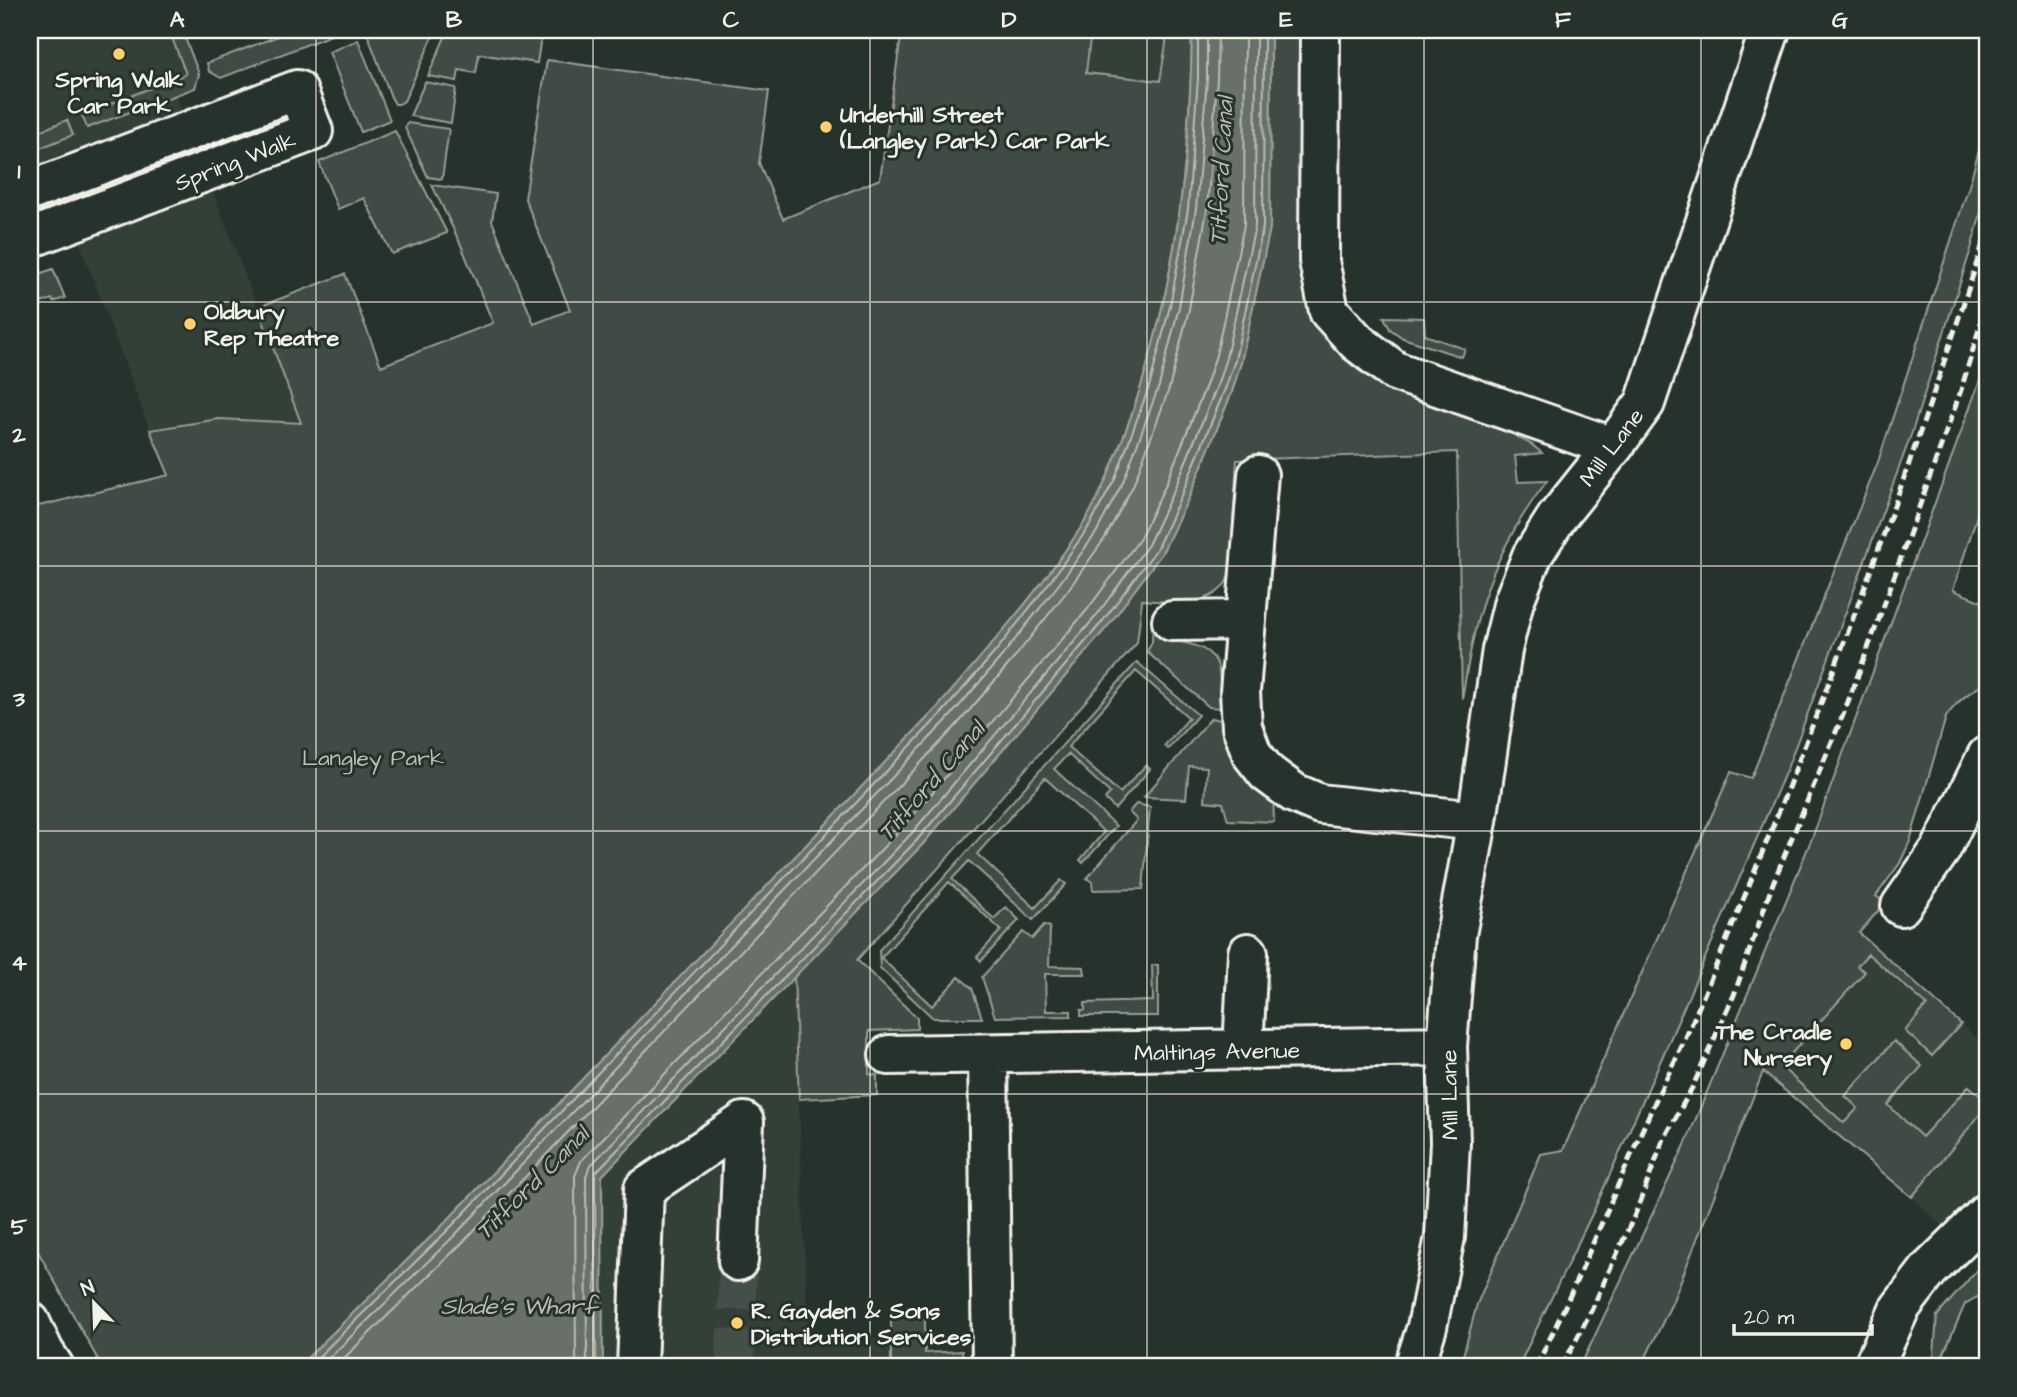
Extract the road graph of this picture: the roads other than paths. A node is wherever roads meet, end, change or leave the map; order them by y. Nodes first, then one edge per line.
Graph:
1 (1320, 30) edge
2 (1770, 30) edge
3 (146, 146) junction
4 (162, 188) junction
5 (30, 191) edge
6 (30, 238) edge
7 (1613, 447) junction
8 (1258, 475) dead end
9 (1246, 620) junction
10 (1172, 621) dead end
11 (1987, 756) edge
12 (1477, 821) junction
13 (1901, 906) dead end
14 (1248, 953) dead end
15 (1447, 1046) junction
16 (1243, 1050) junction
17 (988, 1054) junction
18 (889, 1055) dead end
19 (1987, 1213) edge
20 (738, 1261) tunnel mouth
21 (30, 1322) edge
22 (54, 1367) edge
23 (636, 1367) edge
24 (992, 1367) edge
25 (1415, 1367) edge
26 (1873, 1367) edge

1 - 7 street
2 - 7 street, Mill Lane
3 - 4 street, Spring Walk
3 - 4 street, Spring Walk
3 - 5 street, Spring Walk
4 - 6 street, Spring Walk
7 - 12 street, Mill Lane
8 - 9 street
9 - 10 street
9 - 12 street
11 - 13 street
12 - 15 street, Mill Lane
14 - 16 street
15 - 16 street, Maltings Avenue
15 - 25 street, Mill Lane
16 - 17 street, Maltings Avenue
17 - 18 street, Maltings Avenue
17 - 24 street
19 - 26 street
20 - 23 street
21 - 22 street

